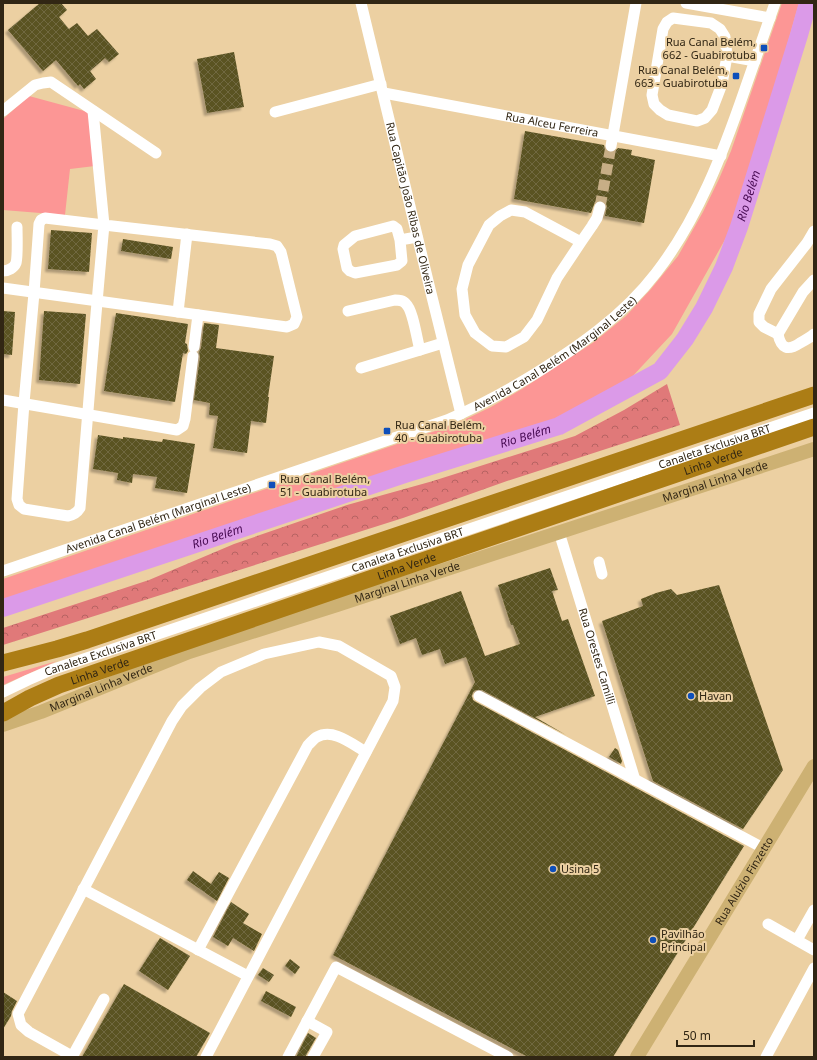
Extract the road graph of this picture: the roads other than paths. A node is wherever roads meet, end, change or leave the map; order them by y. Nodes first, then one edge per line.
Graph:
1 (361, 3) edge
2 (636, 3) edge
3 (686, 3) edge
4 (775, 3) edge
5 (770, 18) junction
6 (727, 56) junction
7 (755, 61) junction
8 (382, 89) junction
9 (3, 111) edge
10 (94, 111) junction
11 (275, 112) dead end
12 (612, 141) junction
13 (156, 153) dead end
14 (721, 156) junction
15 (600, 207) tunnel mouth
16 (104, 225) junction
17 (17, 227) dead end
18 (814, 231) edge
19 (187, 234) junction
20 (417, 237) junction
21 (400, 240) junction
22 (581, 242) junction
23 (3, 271) edge
24 (814, 280) edge
25 (3, 288) edge
26 (34, 293) junction
27 (96, 301) junction
28 (348, 311) dead end
29 (178, 312) junction
30 (198, 315) junction
31 (778, 334) junction
32 (814, 334) edge
33 (443, 343) junction
34 (420, 350) junction
35 (361, 368) dead end
36 (814, 394) edge
37 (3, 400) edge
38 (24, 403) junction
39 (814, 413) edge
40 (88, 414) junction
41 (461, 414) junction
42 (814, 427) edge
43 (814, 448) edge
44 (559, 532) junction
45 (599, 562) dead end
46 (3, 571) edge
47 (602, 574) dead end
48 (3, 663) edge
49 (3, 692) edge
50 (479, 696) dead end
51 (3, 713) edge
52 (3, 725) edge
53 (366, 752) junction
54 (814, 766) edge
55 (635, 780) junction
56 (763, 848) junction
57 (83, 889) junction
58 (814, 910) edge
59 (768, 924) dead end
60 (797, 940) junction
61 (198, 950) junction
62 (814, 950) edge
63 (814, 968) edge
64 (248, 976) junction
65 (104, 999) dead end
66 (307, 1021) junction
67 (72, 1057) edge
68 (206, 1057) edge
69 (288, 1057) edge
70 (313, 1057) edge
71 (508, 1057) edge
72 (637, 1057) edge
73 (766, 1057) edge

1 - 8 street, Rua Capitão João Ribas de Oliveira
2 - 12 street
3 - 5 street
4 - 5 street, Avenida Canal Belém (Marginal Leste)
5 - 7 street, Avenida Canal Belém (Marginal Leste)
6 - 6 street
6 - 7 street
7 - 14 street, Avenida Canal Belém (Marginal Leste)
8 - 11 street, Rua Alceu Ferreira
8 - 12 street, Rua Alceu Ferreira
8 - 20 street, Rua Capitão João Ribas de Oliveira
9 - 10 street
10 - 13 street
10 - 16 street
12 - 14 street, Rua Alceu Ferreira
14 - 41 street, Avenida Canal Belém (Marginal Leste)
15 - 22 street
16 - 19 street
16 - 26 street
16 - 27 street
17 - 23 street
18 - 31 street
19 - 29 street
19 - 30 street
20 - 21 street
20 - 33 street, Rua Capitão João Ribas de Oliveira
21 - 21 street
22 - 22 street
24 - 31 street
25 - 26 street
26 - 27 street
26 - 38 street
27 - 29 street
27 - 40 street
28 - 34 street
29 - 30 street
30 - 40 street
31 - 32 street
33 - 34 street
33 - 41 street, Rua Capitão João Ribas de Oliveira
34 - 35 street
36 - 48 highway
37 - 38 street
38 - 40 street
38 - 40 street
39 - 49 street, Canaleta Exclusiva BRT
41 - 46 street, Avenida Canal Belém (Marginal Leste)
42 - 51 highway, Linha Verde
43 - 44 main road, Marginal Linha Verde
44 - 52 main road, Marginal Linha Verde
44 - 55 street, Rua Orestes Camilli
45 - 47 street
50 - 55 street
53 - 57 street
53 - 61 street
53 - 64 street
54 - 56 main road, Rua Aluízio Finzetto
55 - 56 street
56 - 72 main road, Rua Aluízio Finzetto
57 - 61 street
57 - 67 street
58 - 60 street
59 - 60 street
60 - 62 street
61 - 64 street
63 - 73 street
64 - 68 street
65 - 67 street
66 - 69 street
66 - 70 street
66 - 71 street

